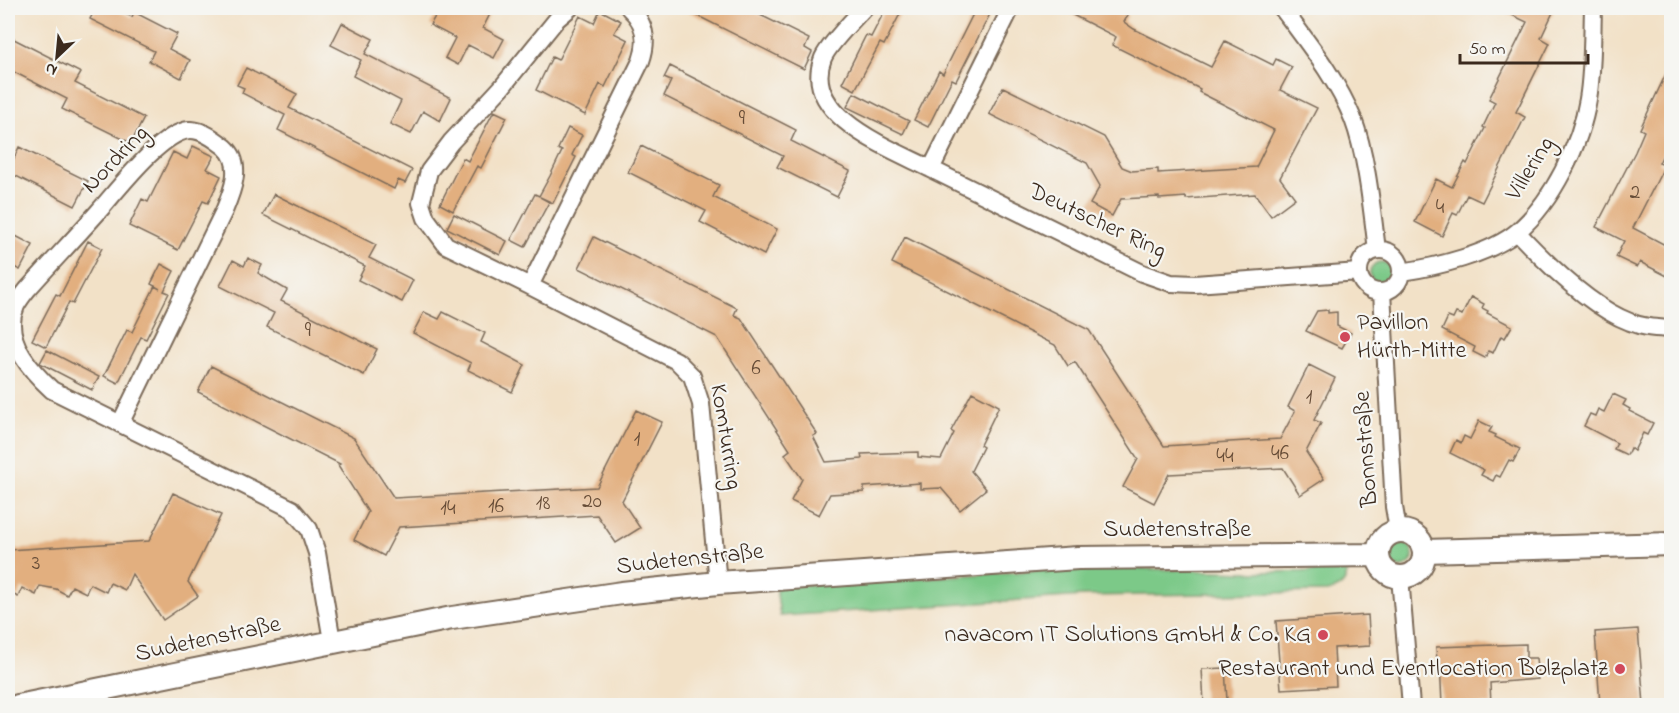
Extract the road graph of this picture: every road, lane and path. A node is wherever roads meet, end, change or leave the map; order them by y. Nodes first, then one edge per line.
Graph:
1 (570, 8) edge
2 (629, 8) edge
3 (864, 8) edge
4 (1011, 8) edge
5 (1282, 8) edge
6 (1593, 8) edge
7 (931, 169) junction
8 (1517, 232) junction
9 (1377, 250) junction
10 (1359, 272) junction
11 (1401, 272) junction
12 (530, 286) junction
13 (1382, 292) junction
14 (1671, 330) edge
15 (120, 424) junction
16 (1398, 530) junction
17 (1671, 544) edge
18 (1424, 552) junction
19 (1377, 555) junction
20 (1400, 577) junction
21 (718, 583) junction
22 (332, 641) junction
23 (18, 705) edge
24 (1411, 705) edge

1 - 12 street, Komturring
2 - 12 street
3 - 7 street, Deutscher Ring
4 - 7 street
5 - 9 street
6 - 8 street, Villering
7 - 10 street, Deutscher Ring
8 - 11 street, Villering
8 - 14 street
9 - 10 street
9 - 11 street
10 - 13 street
11 - 13 street
12 - 21 street, Komturring
13 - 16 street, Bonnstraße
15 - 15 street, Nordring
15 - 22 street, Nordring
16 - 18 street
16 - 19 street
17 - 18 street
18 - 20 street
19 - 20 street
19 - 21 street, Sudetenstraße
20 - 24 street
21 - 22 street, Sudetenstraße
22 - 23 street, Sudetenstraße

